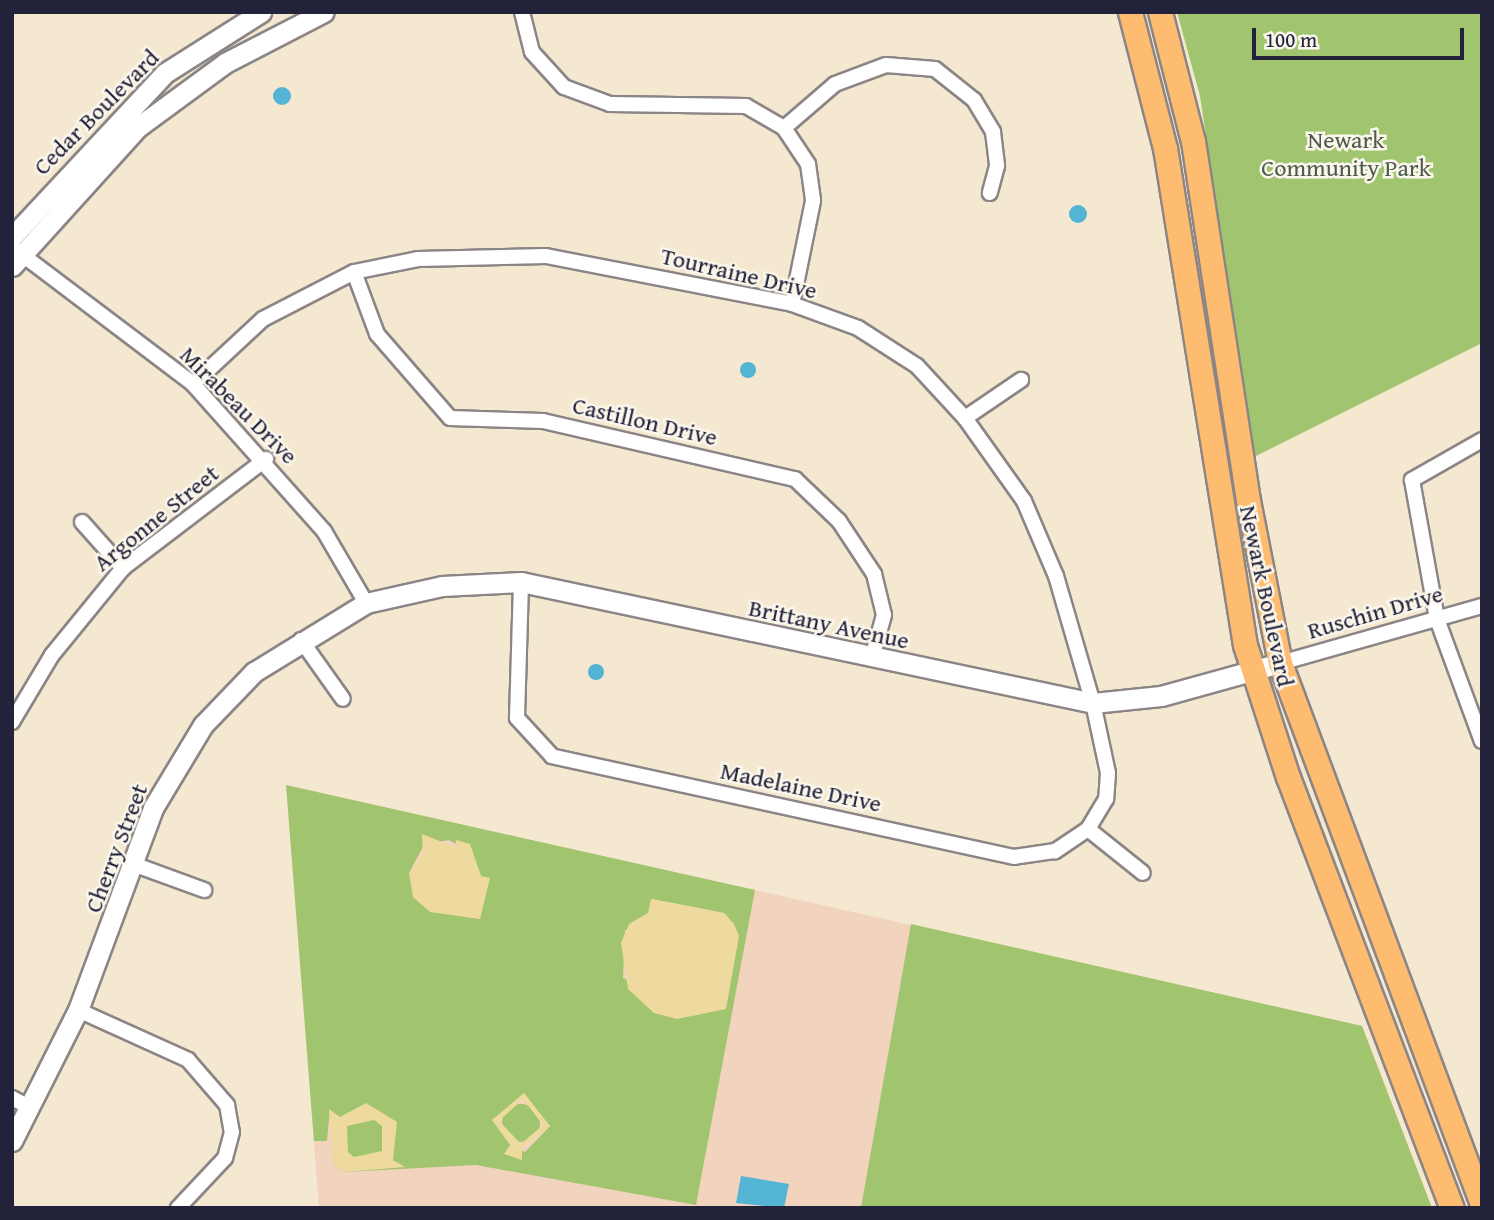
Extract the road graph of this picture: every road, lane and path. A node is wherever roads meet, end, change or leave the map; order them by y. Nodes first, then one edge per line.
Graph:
1 (261, 12) edge
2 (324, 12) edge
3 (522, 12) edge
4 (1130, 12) edge
5 (1160, 12) edge
6 (784, 128) junction
7 (990, 193) dead end
8 (15, 251) edge
9 (354, 272) junction
10 (792, 304) junction
11 (1021, 380) dead end
12 (193, 384) junction
13 (965, 418) junction
14 (1482, 440) edge
15 (266, 459) junction
16 (82, 522) dead end
17 (123, 568) junction
18 (521, 582) junction
19 (366, 603) junction
20 (1482, 606) edge
21 (1437, 619) junction
22 (301, 639) junction
23 (872, 658) junction
24 (1280, 663) junction
25 (1252, 670) junction
26 (344, 699) dead end
27 (1093, 703) junction
28 (12, 722) edge
29 (1482, 741) edge
30 (1088, 829) junction
31 (133, 864) junction
32 (1143, 873) dead end
33 (204, 890) dead end
34 (78, 1010) junction
35 (12, 1098) edge
36 (31, 1108) junction
37 (12, 1140) edge
38 (1482, 1204) edge
39 (178, 1208) edge
40 (1452, 1208) edge

1 - 8 street, Cedar Boulevard
2 - 8 street, Cedar Boulevard
3 - 6 street
4 - 25 main road, Newark Boulevard
5 - 24 main road, Newark Boulevard
6 - 7 street
6 - 10 street
8 - 12 street, Mirabeau Drive
9 - 10 street, Tourraine Drive
9 - 12 street, Tourraine Drive
9 - 23 street, Castillon Drive
10 - 13 street, Tourraine Drive
11 - 13 street
12 - 15 street, Mirabeau Drive
13 - 27 street, Tourraine Drive
14 - 21 street
15 - 17 street, Argonne Street
15 - 19 street, Mirabeau Drive
16 - 17 street
17 - 28 street, Argonne Street
18 - 19 street, Brittany Avenue
18 - 23 street, Brittany Avenue
18 - 30 street, Madelaine Drive
19 - 22 street, Cherry Street
20 - 21 street, Ruschin Drive
21 - 24 street, Ruschin Drive
21 - 29 street
22 - 26 street
22 - 31 street, Cherry Street
23 - 27 street, Brittany Avenue
24 - 25 street, Brittany Avenue
24 - 38 main road, Newark Boulevard
25 - 27 street, Brittany Avenue
25 - 40 main road, Newark Boulevard
27 - 30 street, Madelaine Drive
30 - 32 street
31 - 33 street
31 - 34 street, Cherry Street
34 - 36 street, Cherry Street
34 - 39 street
35 - 36 street
36 - 37 street, Cherry Street

